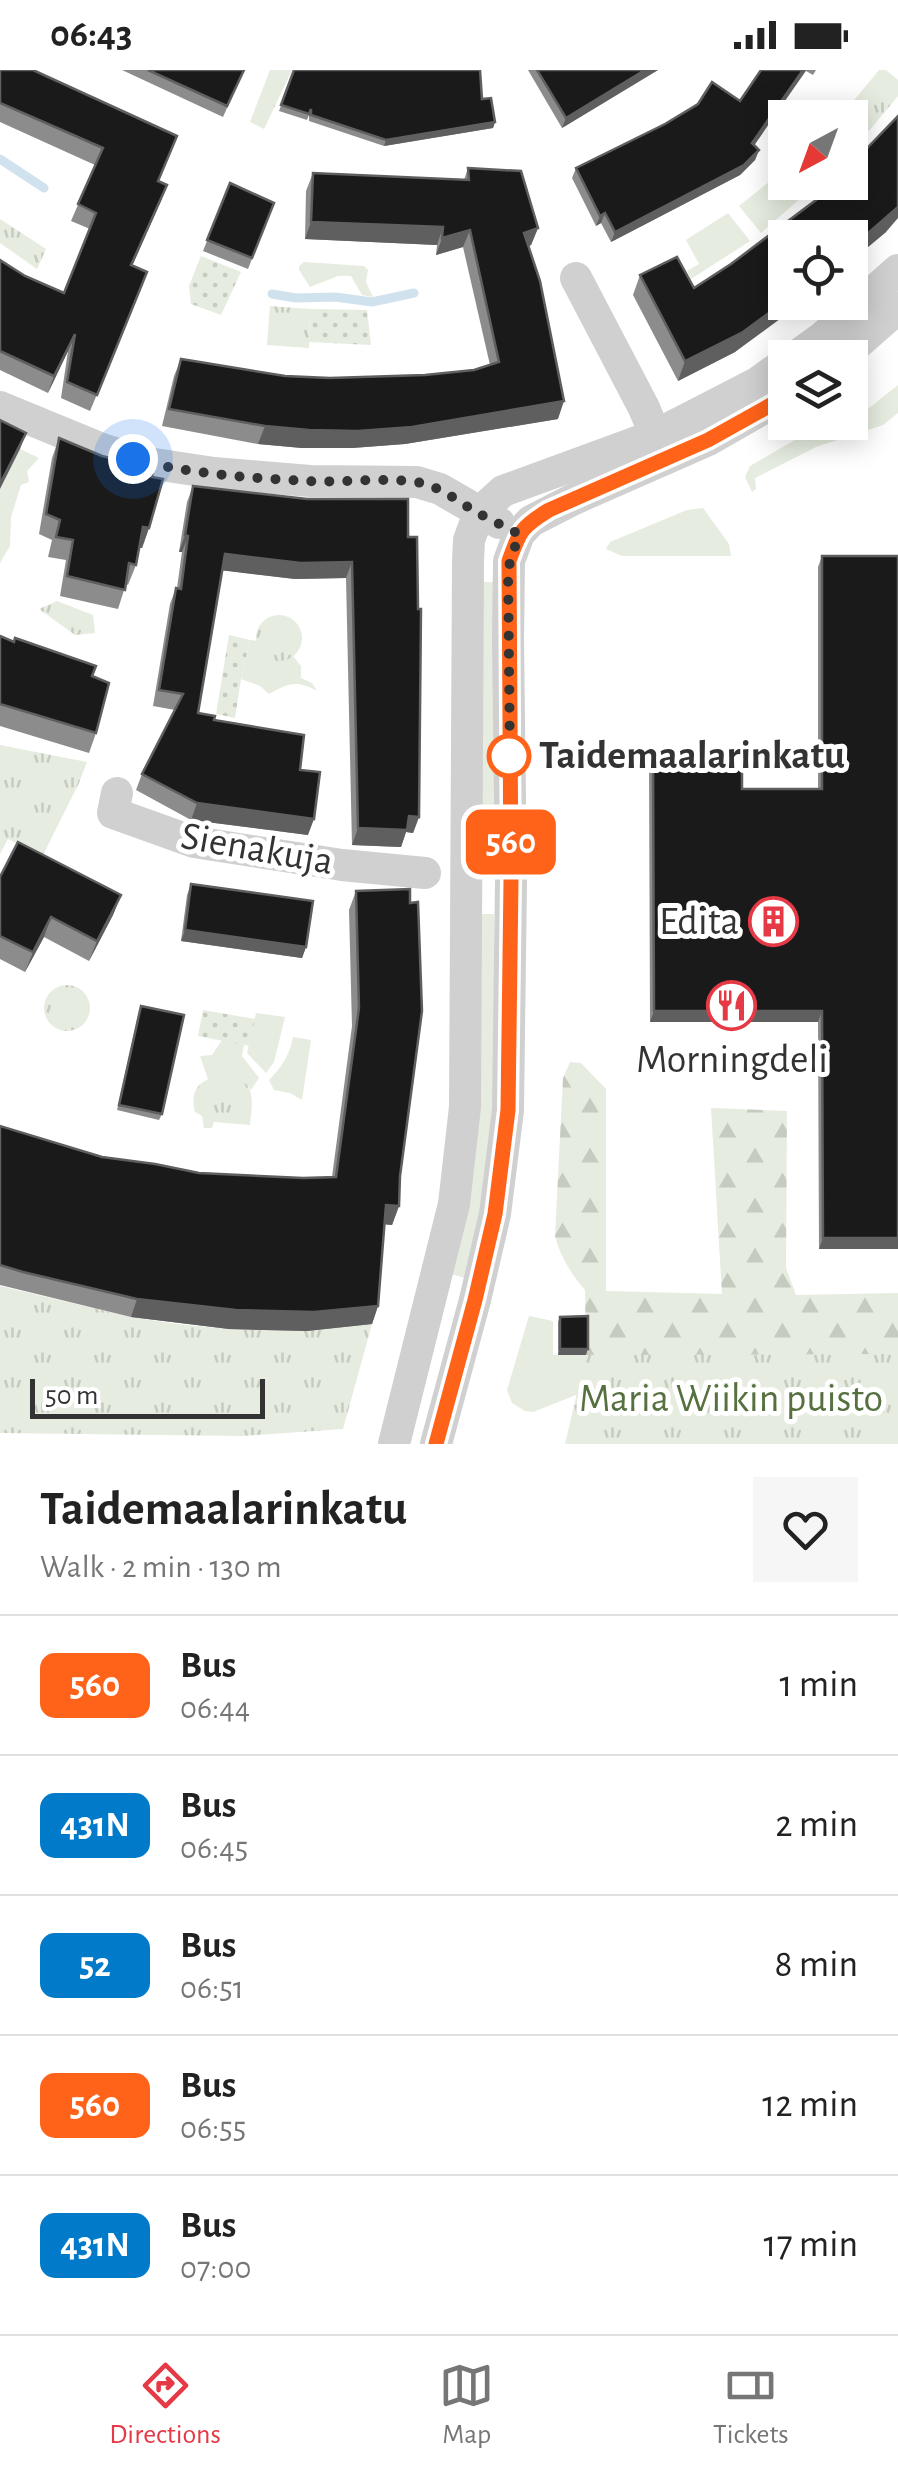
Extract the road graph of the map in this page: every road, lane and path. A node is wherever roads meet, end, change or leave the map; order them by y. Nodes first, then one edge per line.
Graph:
1 (898, 270) edge
2 (576, 278) dead end
3 (898, 308) edge
4 (819, 340) edge
5 (862, 340) edge
6 (768, 376) edge
7 (0, 406) edge
8 (768, 406) edge
9 (661, 447) junction
10 (479, 513) junction
11 (519, 534) junction
12 (117, 793) dead end
13 (425, 873) dead end
14 (394, 1444) edge
15 (436, 1444) edge

1 - 4 street
2 - 9 street
3 - 5 street
6 - 9 street
7 - 10 street
8 - 9 street
9 - 10 street
9 - 11 street
10 - 11 street
10 - 14 street
11 - 15 street
12 - 13 street, Sienakuja

